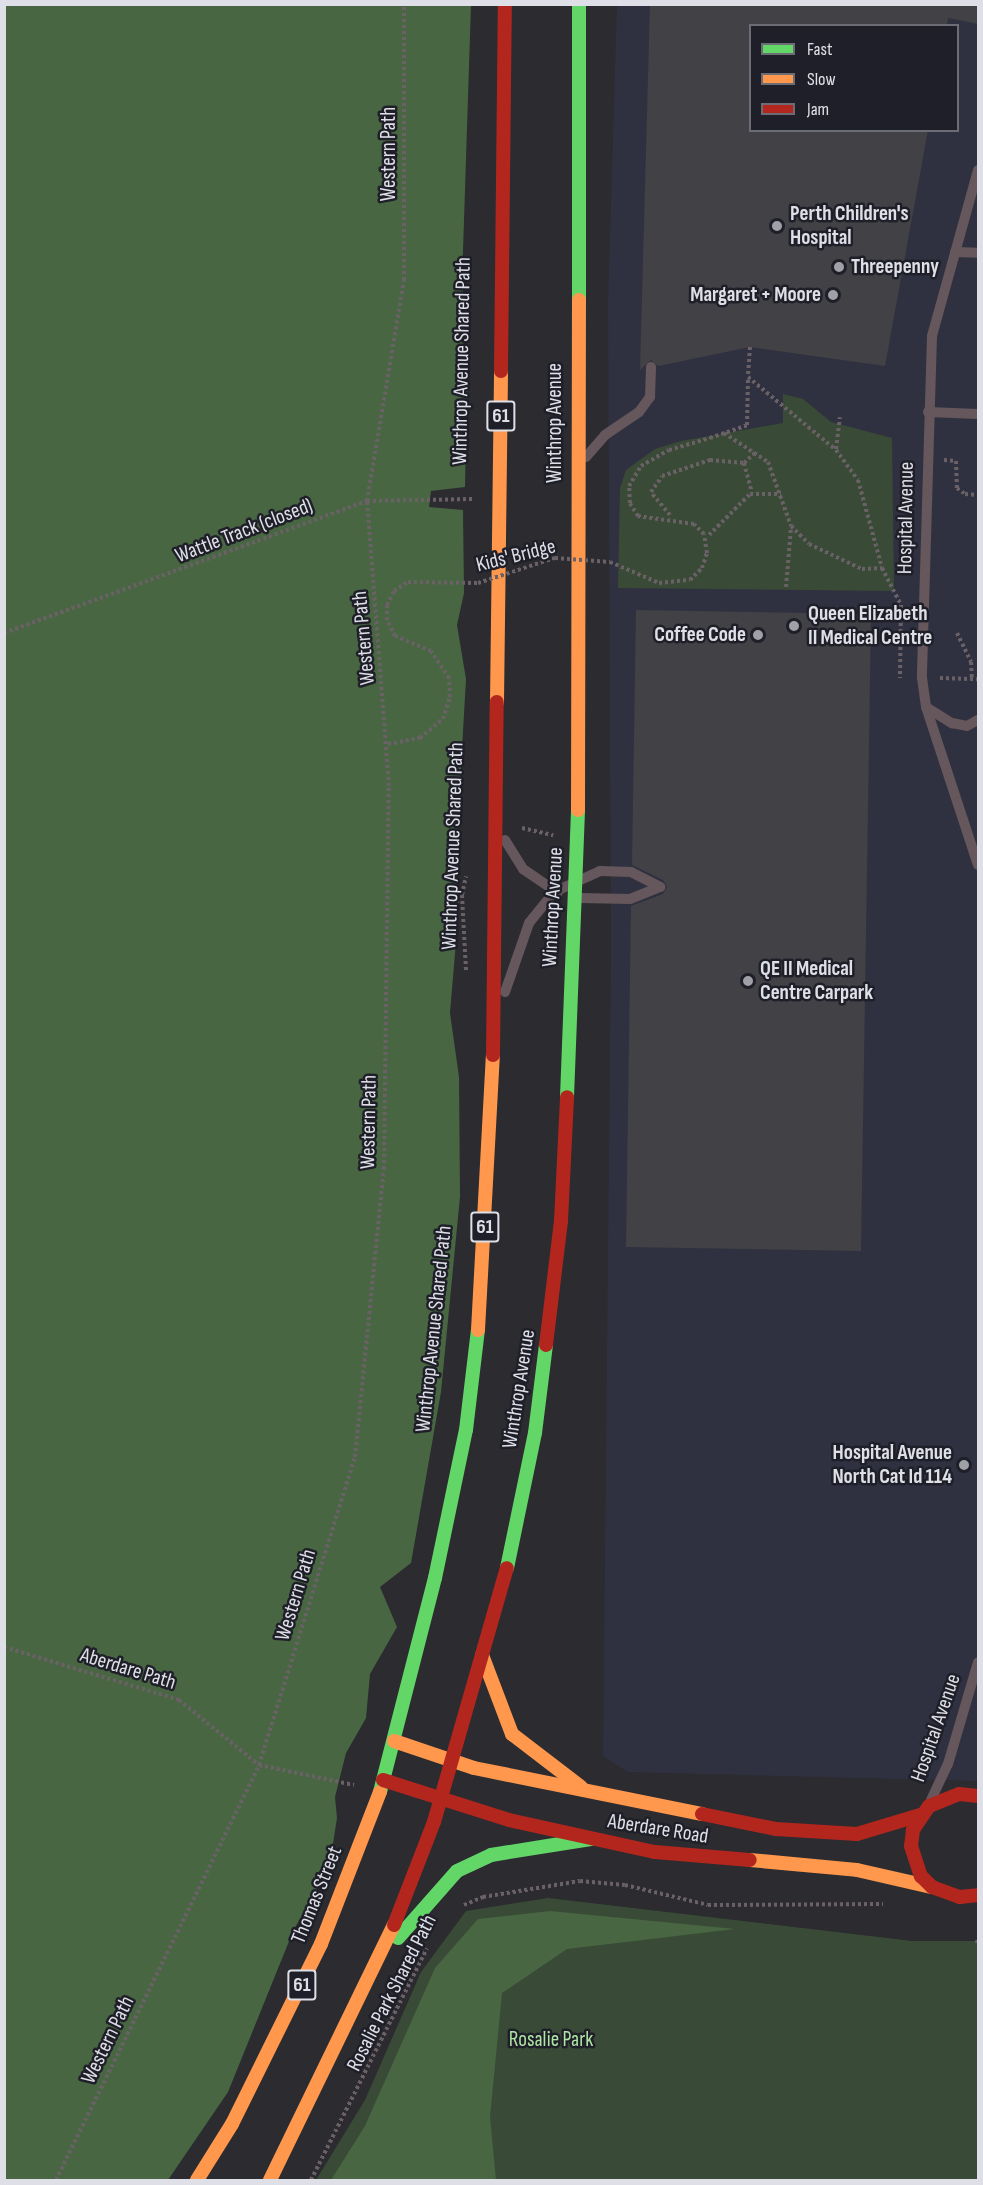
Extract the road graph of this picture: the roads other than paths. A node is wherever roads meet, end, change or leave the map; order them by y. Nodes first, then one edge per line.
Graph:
1 (505, 4) edge
2 (579, 4) edge
3 (978, 170) edge
4 (955, 252) junction
5 (978, 253) edge
6 (651, 368) dead end
7 (928, 412) junction
8 (978, 414) edge
9 (575, 476) junction
10 (926, 707) junction
11 (978, 720) edge
12 (497, 827) junction
13 (978, 832) edge
14 (578, 841) junction
15 (970, 844) junction
16 (978, 865) edge
17 (600, 871) junction
18 (573, 880) junction
19 (554, 892) junction
20 (573, 898) junction
21 (494, 1023) junction
22 (482, 1655) junction
23 (978, 1662) edge
24 (394, 1741) junction
25 (452, 1761) junction
26 (383, 1780) junction
27 (581, 1787) junction
28 (978, 1796) edge
29 (441, 1798) junction
30 (925, 1811) junction
31 (591, 1839) junction
32 (932, 1887) junction
33 (978, 1894) edge
34 (381, 1959) junction
35 (197, 2181) edge
36 (270, 2181) edge

1 - 12 main road, 61
2 - 9 main road, Winthrop Avenue
3 - 4 lane, Hospital Avenue
4 - 5 lane
4 - 7 lane, Hospital Avenue
6 - 9 lane
7 - 8 lane
7 - 10 lane, Hospital Avenue
9 - 14 main road, Winthrop Avenue
10 - 11 lane
10 - 15 lane, Hospital Avenue
12 - 19 lane
12 - 21 main road, 61
13 - 15 lane
14 - 17 lane
14 - 18 main road, Winthrop Avenue
15 - 16 lane, Hospital Avenue
17 - 18 lane
17 - 20 lane
18 - 19 lane
18 - 20 main road, Winthrop Avenue
19 - 20 lane
19 - 21 lane
20 - 22 main road, Winthrop Avenue
21 - 24 main road, 61
22 - 25 main road, Winthrop Avenue
22 - 27 main road
23 - 30 lane, Hospital Avenue
24 - 25 main road, Aberdare Road
24 - 26 main road, 61
25 - 27 main road, Aberdare Road
25 - 29 main road, Winthrop Avenue
26 - 29 main road, Aberdare Road
26 - 35 main road, Thomas Street / 61
27 - 30 main road, Aberdare Road
28 - 30 main road, Aberdare Road
29 - 31 main road, Aberdare Road
29 - 34 main road
30 - 32 main road
31 - 32 main road, Aberdare Road
31 - 34 main road
32 - 33 main road, Aberdare Road
34 - 36 main road

